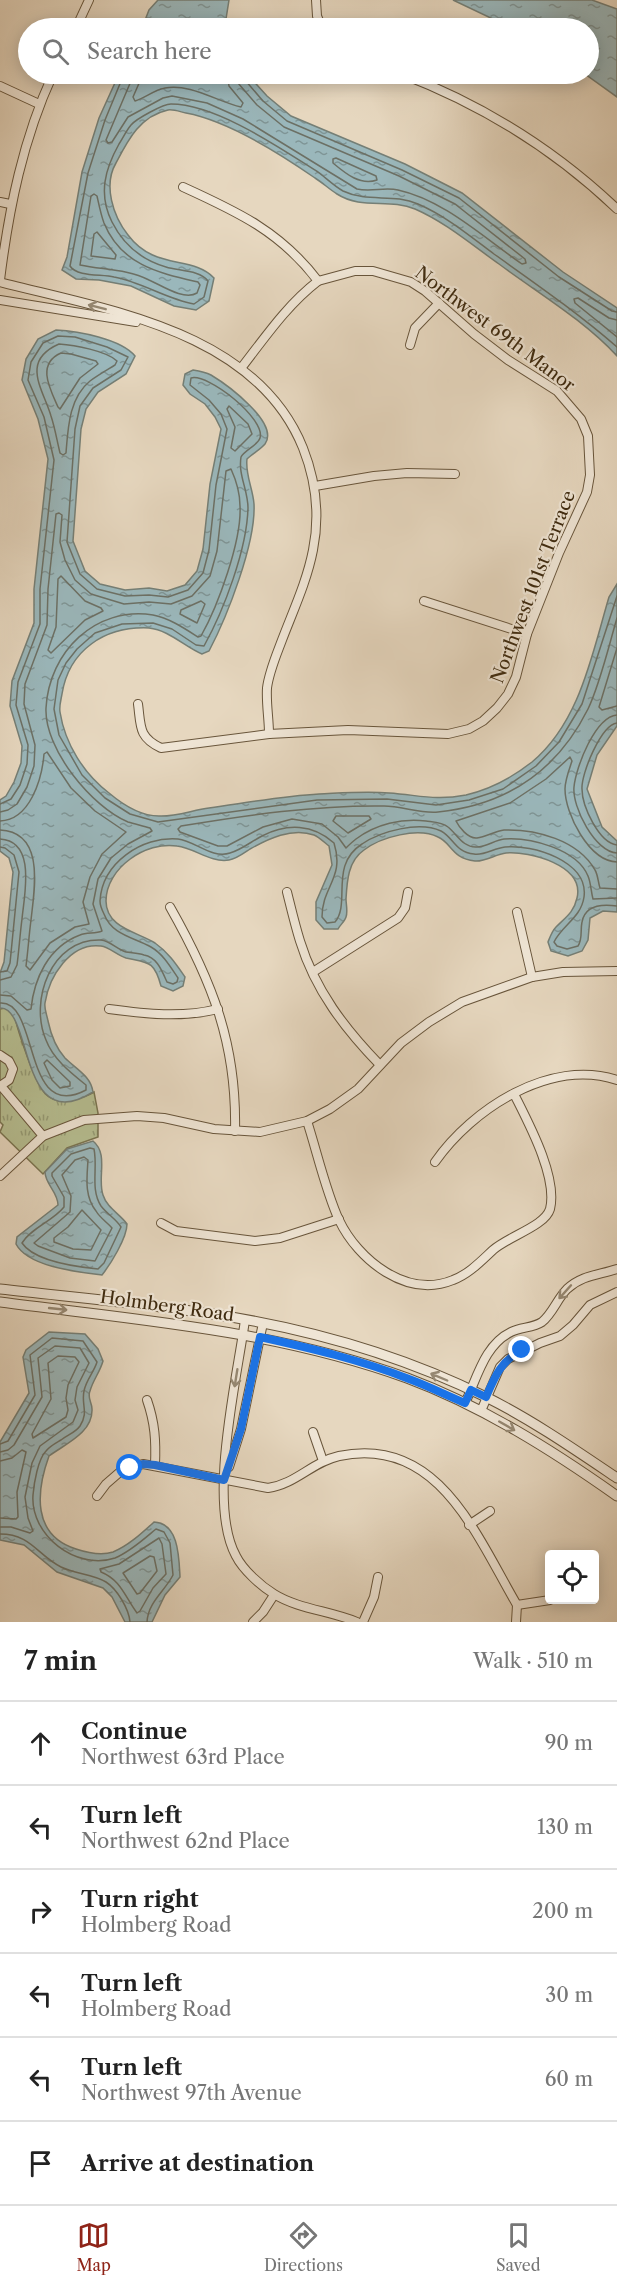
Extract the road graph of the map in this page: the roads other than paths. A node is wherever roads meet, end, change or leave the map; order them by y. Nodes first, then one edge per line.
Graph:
1 (89, 0) edge
2 (316, 0) edge
3 (81, 18) edge
4 (318, 18) edge
5 (48, 84) edge
6 (425, 84) edge
7 (0, 86) edge
8 (39, 104) junction
9 (183, 187) dead end
10 (0, 202) edge
11 (10, 204) junction
12 (617, 209) edge
13 (0, 281) edge
14 (318, 281) junction
15 (0, 300) edge
16 (439, 303) junction
17 (153, 324) junction
18 (410, 345) dead end
19 (242, 367) junction
20 (588, 436) joint
21 (455, 474) dead end
22 (315, 486) junction
23 (424, 601) dead end
24 (527, 634) junction
25 (138, 704) dead end
26 (269, 734) junction
27 (287, 892) dead end
28 (408, 892) dead end
29 (170, 907) dead end
30 (517, 912) dead end
31 (617, 971) edge
32 (313, 972) junction
33 (532, 977) junction
34 (109, 1009) dead end
35 (218, 1009) junction
36 (0, 1054) edge
37 (380, 1065) junction
38 (617, 1080) edge
39 (0, 1086) edge
40 (514, 1094) junction
41 (307, 1121) junction
42 (236, 1131) junction
43 (44, 1136) junction
44 (435, 1162) dead end
45 (0, 1176) edge
46 (339, 1219) junction
47 (161, 1223) dead end
48 (617, 1269) edge
49 (0, 1288) edge
50 (617, 1292) edge
51 (0, 1302) edge
52 (245, 1320) junction
53 (262, 1323) junction
54 (243, 1334) junction
55 (260, 1337) junction
56 (471, 1390) junction
57 (486, 1397) junction
58 (147, 1400) dead end
59 (465, 1403) junction
60 (481, 1411) junction
61 (313, 1432) dead end
62 (323, 1461) junction
63 (155, 1465) junction
64 (617, 1478) edge
65 (224, 1480) junction
66 (97, 1496) dead end
67 (617, 1496) edge
68 (490, 1511) dead end
69 (469, 1525) junction
70 (378, 1577) dead end
71 (274, 1595) junction
72 (545, 1600) edge
73 (517, 1605) junction
74 (253, 1622) edge
75 (357, 1622) edge
76 (363, 1622) edge
77 (516, 1622) edge

1 - 3 street
2 - 4 street
5 - 8 street
6 - 12 street
7 - 8 street
8 - 11 street
9 - 14 street
10 - 11 street
11 - 13 street
17 -> 13 street
14 - 16 street, Northwest 69th Manor
14 - 19 street
15 - 17 street
16 - 18 street
16 - 20 street, Northwest 69th Manor
17 - 19 street
19 - 22 street
20 - 24 street, Northwest 101st Terrace
21 - 22 street
22 - 26 street
23 - 24 street
24 - 26 street, Northwest 101st Terrace
25 - 26 street, Northwest 101st Terrace
27 - 32 street
28 - 32 street
29 - 35 street
30 - 33 street
31 - 33 street
32 - 37 street
33 - 37 street
34 - 35 street
35 - 42 street
36 - 39 street
37 - 41 street
38 - 40 street
39 - 43 street
40 - 44 street
40 - 46 street
41 - 42 street
41 - 46 street
42 - 43 street
43 - 45 street
46 - 47 street
48 -> 56 street
49 - 52 street, Holmberg Road
50 - 57 street
51 -> 54 street, Holmberg Road
52 - 53 street, Holmberg Road
52 - 54 street
53 - 55 street
56 -> 53 street, Holmberg Road
54 - 55 street, Holmberg Road
54 -> 65 street
55 - 59 street, Holmberg Road
55 - 65 street
56 - 57 street, Holmberg Road
56 - 59 street
57 - 60 street
57 - 64 street, Holmberg Road
58 - 63 street
59 - 60 street, Holmberg Road
60 -> 67 street, Holmberg Road
61 - 62 street
62 - 65 street
62 - 69 street
63 - 65 street
63 - 66 street
65 - 71 street
68 - 69 street
69 - 73 street
70 - 76 street
71 - 74 street
71 - 75 street
72 - 73 street
73 - 77 street

